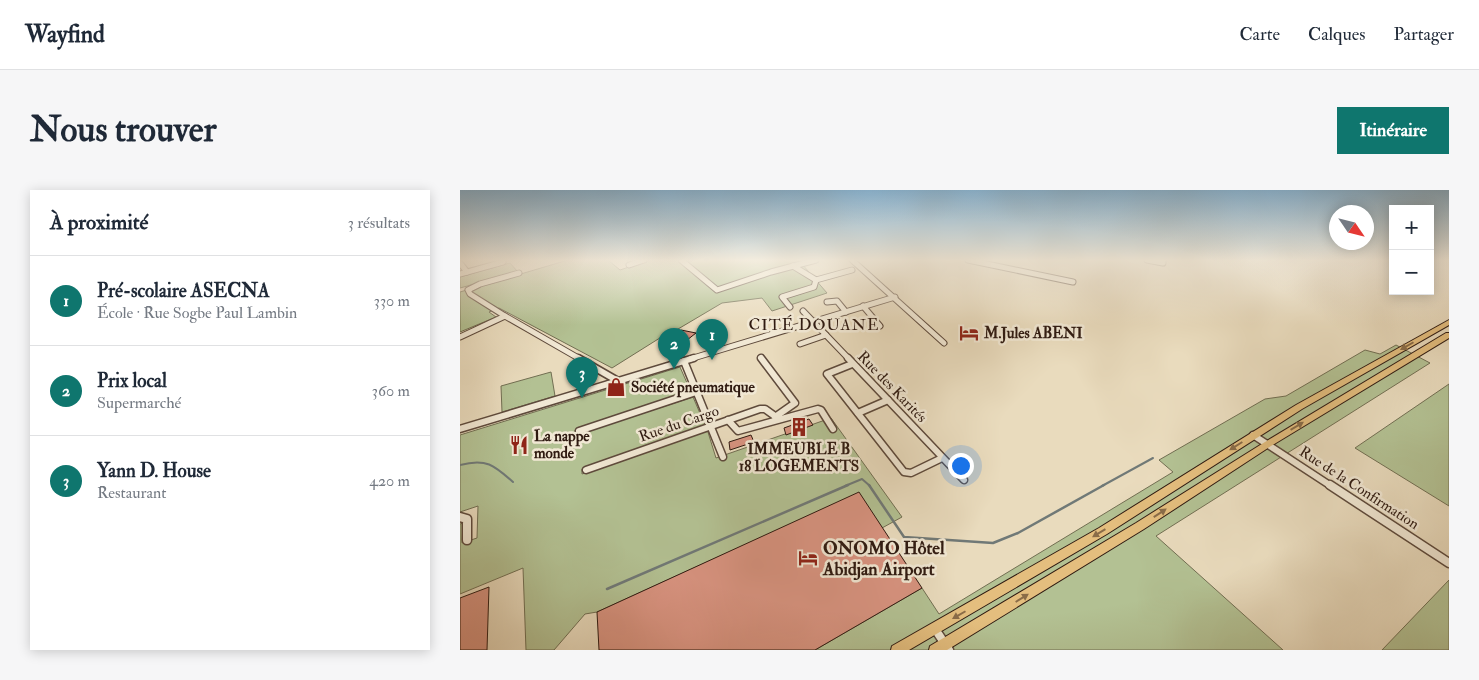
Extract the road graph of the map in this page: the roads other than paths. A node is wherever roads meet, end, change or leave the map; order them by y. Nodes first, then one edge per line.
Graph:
1 (489, 281) edge
2 (707, 281) edge
3 (744, 281) edge
4 (816, 281) edge
5 (877, 281) edge
6 (895, 297) junction
7 (827, 302) dead end
8 (790, 306) dead end
9 (863, 306) junction
10 (803, 311) dead end
11 (846, 312) junction
12 (506, 316) junction
13 (812, 322) junction
14 (1449, 322) edge
15 (880, 326) dead end
16 (826, 335) junction
17 (1449, 335) edge
18 (460, 337) edge
19 (944, 343) dead end
20 (800, 344) dead end
21 (761, 358) dead end
22 (684, 361) junction
23 (852, 364) junction
24 (618, 381) junction
25 (696, 392) junction
26 (888, 400) junction
27 (1309, 401) junction
28 (1323, 410) junction
29 (858, 413) junction
30 (777, 418) junction
31 (728, 420) junction
32 (710, 426) junction
33 (460, 430) edge
34 (833, 430) dead end
35 (579, 431) dead end
36 (1253, 435) junction
37 (1268, 444) junction
38 (723, 457) dead end
39 (942, 458) junction
40 (586, 470) dead end
41 (964, 480) dead end
42 (460, 517) edge
43 (467, 540) dead end
44 (1449, 563) edge
45 (935, 629) junction
46 (947, 647) edge
47 (897, 650) edge
48 (935, 650) edge

1 - 12 street
2 - 3 street
4 - 8 street
5 - 6 street
6 - 9 street
6 - 19 street
7 - 11 street
9 - 11 street
9 - 15 street
10 - 13 street, Rue des Karités
11 - 13 street
12 - 18 street
12 - 24 street
13 - 16 street, Rue des Karités
13 - 22 street
14 -> 27 main road
16 - 20 street
16 - 23 street, Rue des Karités
17 - 28 main road
21 - 30 street
22 - 24 street
22 - 25 street
23 - 26 street, Rue des Karités
23 - 29 street
24 - 33 street
25 - 32 street
25 - 35 street
26 - 29 street
26 - 39 street, Rue des Karités
27 - 28 main road
27 - 36 main road
37 -> 28 main road
29 - 39 street
30 - 31 street, Rue du Cargo
30 - 31 street
30 - 34 street
31 - 32 street, Rue du Cargo
32 - 38 street
32 - 40 street, Rue du Cargo
36 - 37 street, Rue de la Confirmation
36 -> 45 main road
37 - 44 street, Rue de la Confirmation
46 -> 37 main road
39 - 41 street, Rue des Karités
42 - 43 street
45 - 46 street
45 - 47 main road
46 - 48 main road

